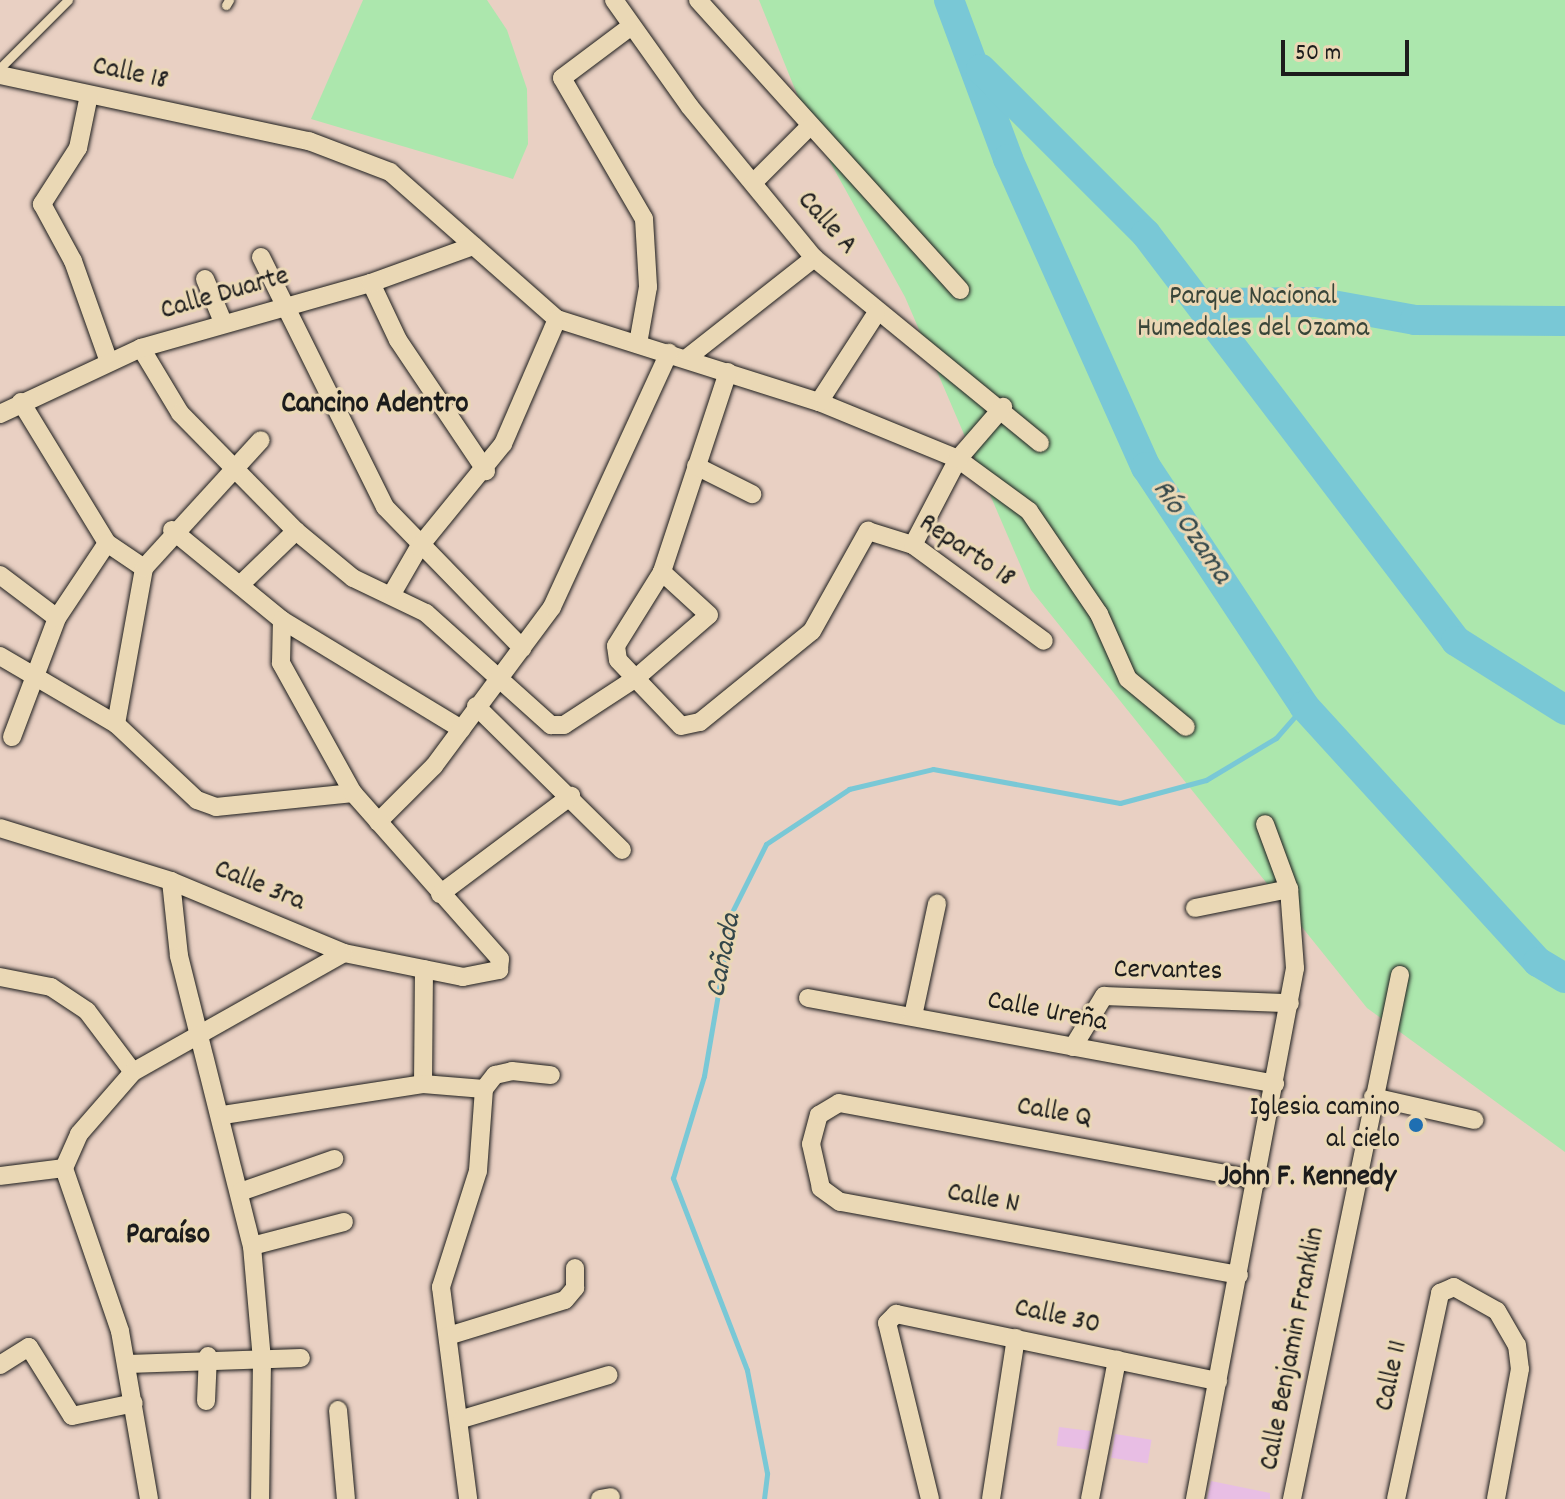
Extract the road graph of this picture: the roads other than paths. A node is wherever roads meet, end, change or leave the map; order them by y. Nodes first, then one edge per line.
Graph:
1 (68, 0) edge
2 (614, 0) edge
3 (698, 0) edge
4 (630, 27) junction
5 (0, 68) edge
6 (0, 75) edge
7 (89, 95) junction
8 (807, 129) junction
9 (753, 183) junction
10 (473, 246) junction
11 (261, 257) dead end
12 (814, 258) junction
13 (205, 279) dead end
14 (371, 283) junction
15 (960, 290) dead end
16 (285, 306) junction
17 (876, 314) junction
18 (557, 319) junction
19 (223, 322) junction
20 (638, 344) junction
21 (141, 348) junction
22 (678, 355) junction
23 (109, 362) junction
24 (728, 372) junction
25 (21, 402) junction
26 (819, 402) junction
27 (1003, 407) junction
28 (0, 414) edge
29 (261, 440) dead end
30 (1040, 443) dead end
31 (958, 459) junction
32 (696, 466) junction
33 (232, 469) junction
34 (486, 471) junction
35 (752, 494) dead end
36 (172, 530) junction
37 (296, 531) junction
38 (107, 543) junction
39 (913, 545) junction
40 (419, 547) junction
41 (144, 568) junction
42 (662, 572) junction
43 (0, 575) edge
44 (240, 585) junction
45 (393, 592) junction
46 (57, 618) junction
47 (282, 620) junction
48 (1044, 641) dead end
49 (522, 648) junction
50 (0, 656) edge
51 (38, 676) junction
52 (499, 676) junction
53 (636, 678) junction
54 (476, 706) junction
55 (116, 724) junction
56 (1186, 727) dead end
57 (461, 729) junction
58 (12, 737) dead end
59 (353, 793) junction
60 (571, 796) junction
61 (378, 822) junction
62 (1265, 824) dead end
63 (0, 828) edge
64 (622, 850) dead end
65 (171, 881) junction
66 (1289, 889) junction
67 (440, 894) junction
68 (937, 904) dead end
69 (1195, 908) dead end
70 (344, 953) junction
71 (424, 969) junction
72 (1400, 975) dead end
73 (0, 977) edge
74 (808, 998) dead end
75 (1290, 1003) junction
76 (913, 1016) junction
77 (201, 1032) junction
78 (1073, 1047) junction
79 (133, 1072) junction
80 (551, 1075) dead end
81 (423, 1084) junction
82 (1275, 1084) junction
83 (484, 1089) junction
84 (1373, 1097) junction
85 (839, 1103) joint
86 (223, 1115) junction
87 (1474, 1120) dead end
88 (334, 1159) dead end
89 (64, 1168) junction
90 (0, 1176) edge
91 (1259, 1180) junction
92 (240, 1192) junction
93 (344, 1222) dead end
94 (252, 1246) junction
95 (575, 1268) dead end
96 (1239, 1275) junction
97 (448, 1336) junction
98 (1016, 1338) junction
99 (208, 1356) junction
100 (301, 1358) dead end
101 (1117, 1360) junction
102 (262, 1361) junction
103 (128, 1364) junction
104 (0, 1365) edge
105 (609, 1375) dead end
106 (1218, 1381) junction
107 (206, 1401) dead end
108 (134, 1403) junction
109 (338, 1410) dead end
110 (462, 1419) junction
111 (149, 1499) edge
112 (260, 1499) edge
113 (346, 1499) edge
114 (468, 1499) edge
115 (930, 1499) edge
116 (991, 1499) edge
117 (1090, 1499) edge
118 (1195, 1499) edge
119 (1292, 1499) edge
120 (1396, 1499) edge
121 (1496, 1499) edge

1 - 5 lane
2 - 4 street, Calle A
3 - 8 street
4 - 9 street, Calle A
4 - 20 street
6 - 7 street, Calle 18
7 - 10 street, Calle 18
7 - 23 street
8 - 9 street
8 - 15 street
9 - 12 street, Calle A
10 - 14 street, Calle Duarte
10 - 18 street, Calle 18
11 - 16 street
12 - 17 street, Calle A
12 - 22 street
13 - 19 street
14 - 16 street, Calle Duarte
14 - 34 street
16 - 19 street, Calle Duarte
16 - 40 street
17 - 26 street
17 - 27 street, Calle A
18 - 20 street
18 - 34 street
19 - 21 street, Calle Duarte
20 - 22 street
21 - 23 street, Calle Duarte
21 - 33 street
22 - 24 street
22 - 49 street
23 - 25 street, Calle Duarte
24 - 26 street
24 - 32 street
25 - 28 street, Calle Duarte
25 - 38 street
26 - 31 street
27 - 30 street, Calle A
27 - 31 street
29 - 33 street
31 - 39 street
31 - 56 street
32 - 35 street
32 - 42 street
33 - 36 street
33 - 37 street
34 - 40 street
36 - 41 street
36 - 44 street
37 - 44 street
37 - 45 street
38 - 41 street
38 - 46 street
39 - 48 street, Reparto 18
39 - 53 street, Reparto 18
40 - 45 street
40 - 49 street
41 - 55 street
42 - 53 street
42 - 53 street
43 - 46 street
44 - 47 street
45 - 52 street
46 - 51 street
47 - 57 street
47 - 59 street
49 - 52 street
50 - 51 street
51 - 55 street
51 - 58 street
52 - 53 street
52 - 54 street
54 - 57 street
54 - 60 street
55 - 59 street
57 - 61 street
59 - 61 street
60 - 64 street
60 - 67 street
61 - 67 street
62 - 66 street
63 - 65 street, Calle 3ra
65 - 70 street, Calle 3ra
65 - 77 street
66 - 69 street
66 - 75 street
67 - 71 street, Calle 3ra
68 - 76 street
70 - 71 street, Calle 3ra
70 - 77 street
71 - 81 street
72 - 84 street, Calle Benjamin Franklin
73 - 79 street
74 - 76 street, Calle Ureña
75 - 78 street, Cervantes
75 - 82 street
76 - 78 street, Calle Ureña
77 - 79 street
77 - 86 street
78 - 82 street, Calle Ureña
79 - 89 street
80 - 83 street
81 - 83 street
81 - 86 street
82 - 91 street
83 - 97 street
84 - 87 street
84 - 119 street, Calle Benjamin Franklin
85 - 91 street, Calle Q
85 - 96 street, Calle N
86 - 92 street
88 - 92 street
89 - 90 street
89 - 103 street
91 - 96 street
92 - 94 street
93 - 94 street
94 - 102 street
95 - 97 street
96 - 106 street
97 - 110 street
98 - 101 street, Calle 30
98 - 115 street, Calle 30
98 - 116 street
99 - 102 street
99 - 103 street
99 - 107 street
100 - 102 street
101 - 106 street, Calle 30
101 - 117 street
102 - 112 street
103 - 108 street
104 - 108 street
105 - 110 street
106 - 118 street
108 - 111 street
109 - 113 street
110 - 114 street
120 - 121 street, Calle 11

